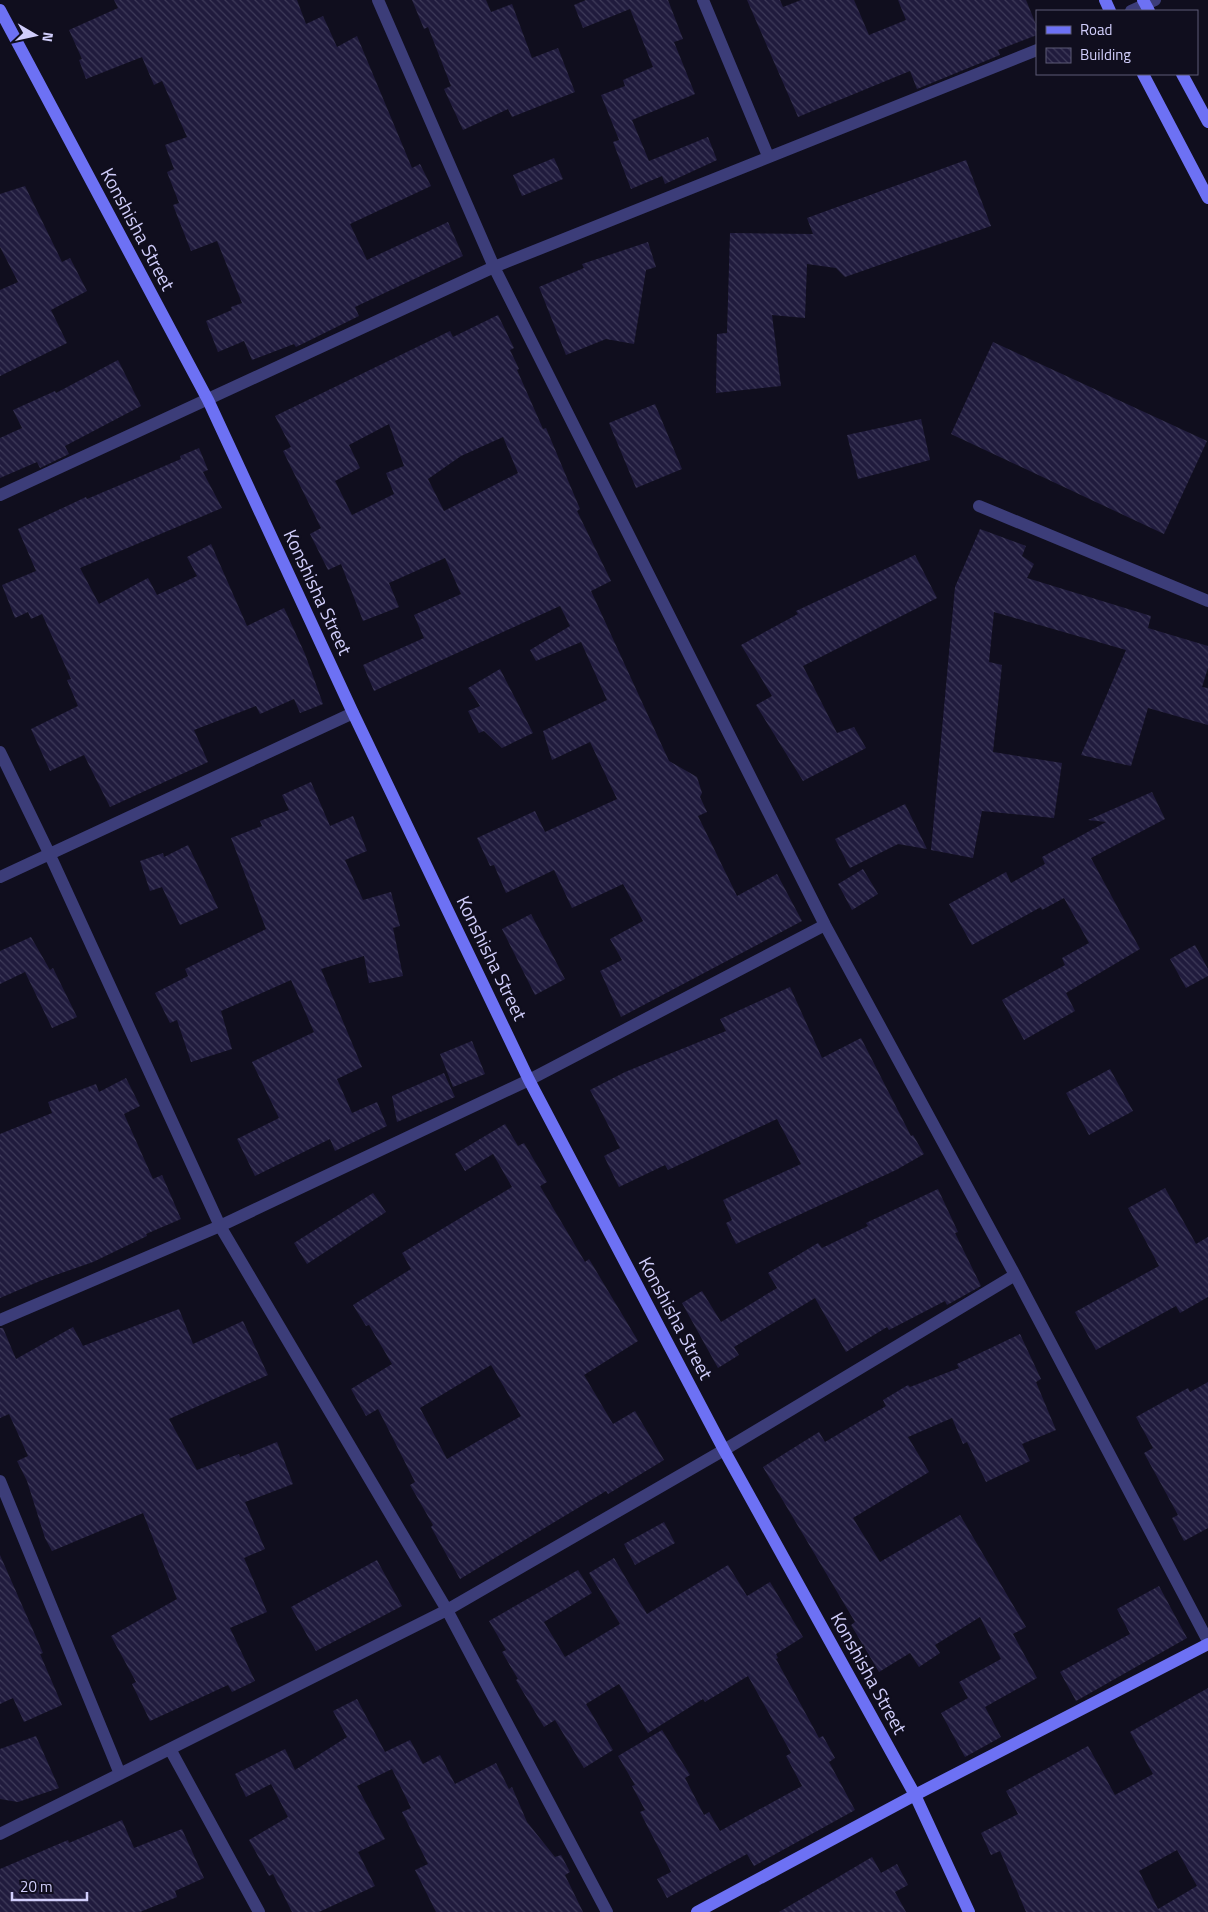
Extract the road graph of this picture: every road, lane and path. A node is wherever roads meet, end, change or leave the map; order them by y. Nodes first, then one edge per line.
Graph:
1 (378, 0) edge
2 (703, 0) edge
3 (1148, 4) edge
4 (0, 10) edge
5 (1133, 10) edge
6 (1036, 50) edge
7 (1144, 75) edge
8 (1183, 75) edge
9 (1208, 122) edge
10 (768, 156) junction
11 (1208, 198) edge
12 (494, 268) junction
13 (208, 400) junction
14 (0, 495) edge
15 (979, 506) dead end
16 (1208, 601) edge
17 (353, 713) junction
18 (0, 752) edge
19 (49, 853) junction
20 (0, 877) edge
21 (826, 925) junction
22 (529, 1080) junction
23 (220, 1226) junction
24 (1016, 1275) junction
25 (0, 1320) edge
26 (724, 1450) junction
27 (0, 1482) edge
28 (447, 1610) junction
29 (1208, 1642) edge
30 (170, 1749) junction
31 (120, 1774) junction
32 (915, 1795) junction
33 (0, 1834) edge
34 (259, 1912) edge
35 (607, 1912) edge
36 (697, 1912) edge
37 (969, 1912) edge

1 - 12 street
2 - 10 street
3 - 5 street
4 - 13 street, Konshisha Street
6 - 10 street
7 - 11 street
8 - 9 street
10 - 12 street
12 - 13 street
12 - 21 street
13 - 14 street
13 - 17 street, Konshisha Street
15 - 16 street
17 - 19 street
17 - 22 street, Konshisha Street
18 - 19 street
19 - 20 street
19 - 23 street
21 - 22 street
21 - 24 street
22 - 23 street
22 - 26 street, Konshisha Street
23 - 25 street
23 - 28 street
24 - 26 street
24 - 29 street
26 - 28 street
26 - 32 street, Konshisha Street
27 - 31 street
28 - 30 street
28 - 35 street
29 - 32 street
30 - 31 street
30 - 34 street
31 - 33 street
32 - 36 street
32 - 37 street, Konshisha Street

